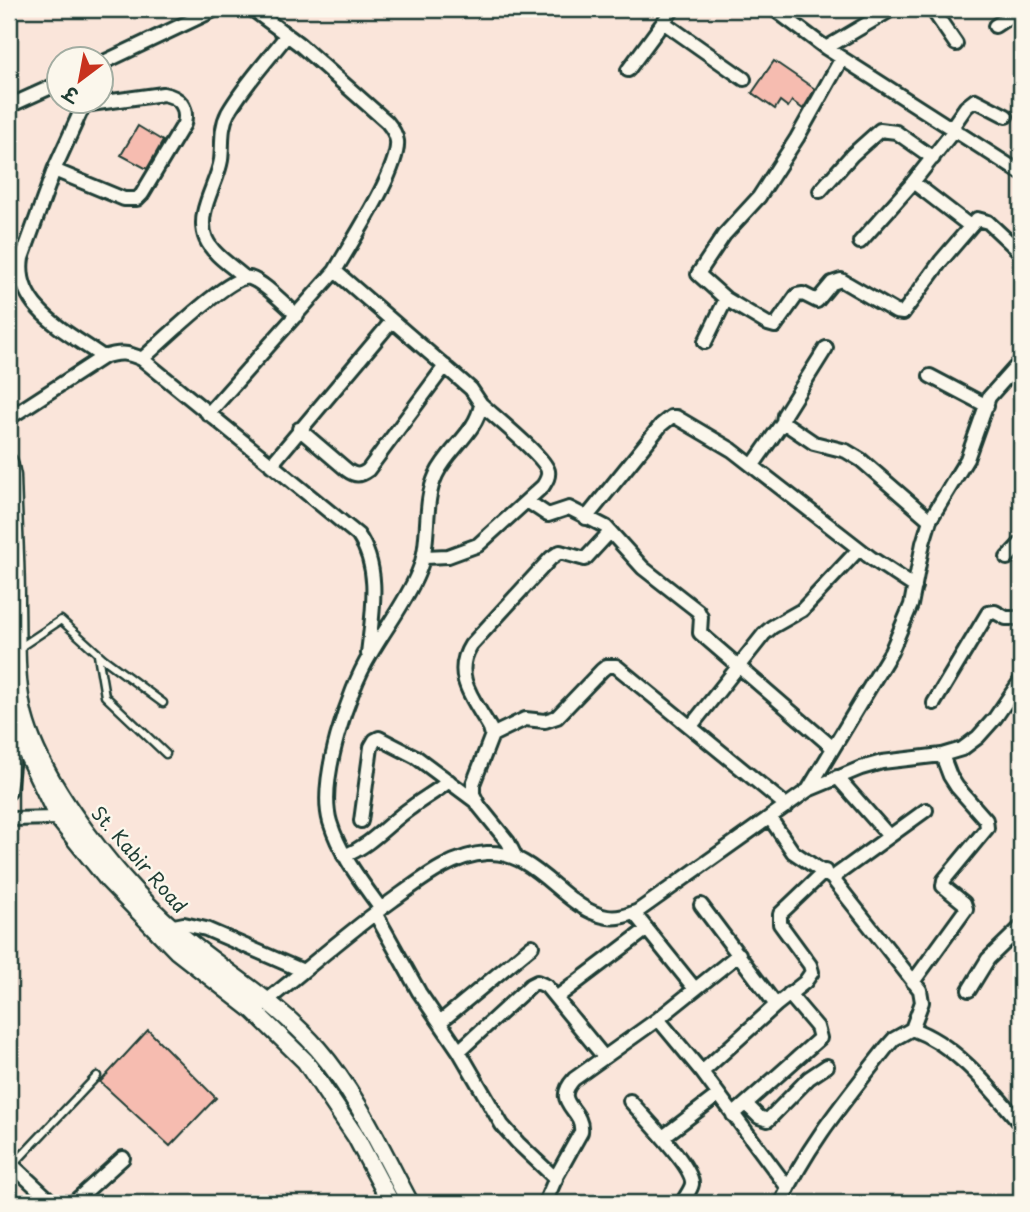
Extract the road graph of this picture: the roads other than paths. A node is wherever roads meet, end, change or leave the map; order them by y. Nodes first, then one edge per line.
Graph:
1 (216, 9) edge
2 (252, 9) edge
3 (673, 9) edge
4 (774, 9) edge
5 (892, 9) edge
6 (932, 9) edge
7 (1021, 9) edge
8 (663, 22) junction
9 (995, 26) dead end
10 (287, 35) junction
11 (956, 44) dead end
12 (826, 48) junction
13 (116, 56) edge
14 (842, 58) junction
15 (628, 70) dead end
16 (744, 79) dead end
17 (46, 89) edge
18 (116, 99) edge
19 (9, 106) edge
20 (78, 116) edge
21 (1006, 116) dead end
22 (953, 128) junction
23 (933, 158) junction
24 (54, 170) junction
25 (1021, 173) edge
26 (914, 182) junction
27 (820, 191) dead end
28 (970, 226) junction
29 (860, 242) dead end
30 (1021, 253) edge
31 (335, 271) junction
32 (244, 277) junction
33 (726, 299) junction
34 (297, 315) junction
35 (392, 321) junction
36 (705, 342) dead end
37 (826, 348) dead end
38 (103, 357) junction
39 (142, 359) junction
40 (1021, 361) edge
41 (444, 366) junction
42 (930, 376) dead end
43 (481, 404) junction
44 (987, 406) junction
45 (208, 414) junction
46 (9, 418) edge
47 (783, 422) junction
48 (299, 429) junction
49 (9, 462) edge
50 (271, 465) junction
51 (753, 465) junction
52 (527, 501) junction
53 (586, 518) junction
54 (930, 520) junction
55 (610, 532) junction
56 (1021, 543) edge
57 (859, 549) junction
58 (425, 557) junction
59 (1007, 558) dead end
60 (915, 587) junction
61 (1021, 618) edge
62 (17, 650) junction
63 (98, 653) junction
64 (368, 658) junction
65 (738, 666) junction
66 (1021, 680) edge
67 (9, 695) edge
68 (163, 702) dead end
69 (934, 704) dead end
70 (691, 726) junction
71 (16, 731) junction
72 (492, 735) junction
73 (832, 747) junction
74 (166, 754) dead end
75 (942, 755) junction
76 (837, 777) junction
77 (449, 781) junction
78 (807, 790) junction
79 (9, 792) edge
80 (475, 801) junction
81 (787, 806) junction
82 (926, 810) dead end
83 (58, 818) junction
84 (770, 818) junction
85 (9, 819) edge
86 (361, 821) dead end
87 (889, 836) junction
88 (344, 856) junction
89 (516, 858) junction
90 (829, 875) junction
91 (701, 905) dead end
92 (378, 911) junction
93 (635, 913) junction
94 (1021, 927) edge
95 (163, 928) junction
96 (647, 929) junction
97 (532, 946) dead end
98 (739, 954) junction
99 (301, 970) junction
100 (913, 982) junction
101 (695, 989) junction
102 (969, 990) dead end
103 (789, 994) junction
104 (556, 998) junction
105 (268, 1000) junction
106 (776, 1005) junction
107 (254, 1011) junction
108 (658, 1019) junction
109 (440, 1023) junction
110 (912, 1030) junction
111 (458, 1051) junction
112 (604, 1057) junction
113 (827, 1066) dead end
114 (702, 1072) junction
115 (97, 1076) dead end
116 (718, 1095) junction
117 (630, 1101) dead end
118 (746, 1104) junction
119 (733, 1115) junction
120 (1021, 1124) edge
121 (663, 1137) junction
122 (123, 1158) dead end
123 (11, 1163) edge
124 (556, 1179) junction
125 (788, 1188) junction
126 (53, 1203) edge
127 (73, 1203) edge
128 (391, 1203) edge
129 (410, 1203) edge
130 (545, 1203) edge
131 (682, 1203) edge
132 (780, 1203) edge

1 - 13 street
2 - 10 street
3 - 8 street
4 - 12 street
5 - 12 street
6 - 11 street
7 - 9 street
8 - 15 street
8 - 16 street
10 - 31 street
10 - 32 street
12 - 14 street
14 - 22 street
14 - 33 street
17 - 19 street
18 - 24 street
20 - 24 street
21 - 22 street
22 - 23 street
22 - 25 street
23 - 26 street
23 - 27 street
24 - 38 street
26 - 28 street
26 - 29 street
28 - 30 street
28 - 33 street
31 - 34 street
31 - 35 street
32 - 34 street
32 - 39 street
33 - 36 street
34 - 45 street
35 - 41 street
35 - 48 street
37 - 47 street
38 - 39 street
38 - 46 street
39 - 45 street
40 - 44 street
41 - 43 street
41 - 48 street
42 - 44 street
43 - 52 street
43 - 58 street
44 - 54 street
45 - 50 street
47 - 51 street
47 - 54 street
48 - 50 street
49 - 62 main road, St. Kabir Road
50 - 64 street
51 - 53 street
51 - 57 street
52 - 53 street
52 - 58 street
53 - 55 street
54 - 60 street
55 - 65 street
55 - 72 street
56 - 59 street
57 - 60 street
57 - 65 street
58 - 64 street
60 - 73 street
61 - 69 street
62 - 63 lane
62 - 95 main road, St. Kabir Road
63 - 68 lane
63 - 74 lane
64 - 88 street
65 - 70 street
65 - 73 street
66 - 75 street
67 - 71 main road, St. Kabir Road
70 - 72 street
70 - 81 street
71 - 79 street
71 - 83 main road, St. Kabir Road
72 - 80 street
73 - 78 street
75 - 76 street
75 - 100 street
76 - 78 street
76 - 87 street
77 - 80 street
77 - 86 street
77 - 88 street
78 - 81 street
80 - 89 street
81 - 84 street
82 - 87 street
83 - 85 street
83 - 95 main road, St. Kabir Road
84 - 90 street
84 - 93 street
87 - 90 street
88 - 92 street
89 - 92 street
89 - 93 street
90 - 100 street
90 - 103 street
91 - 98 street
92 - 99 street
92 - 109 street
93 - 96 street
94 - 102 street
95 - 99 street
95 - 105 main road, St. Kabir Road
95 - 107 main road, St. Kabir Road
96 - 101 street
96 - 104 street
97 - 109 street
98 - 101 street
98 - 106 street
99 - 105 street
100 - 110 street
101 - 108 street
103 - 106 street
103 - 118 street
104 - 111 street
104 - 112 street
105 - 107 street
105 - 129 main road, St. Kabir Road
106 - 114 street
107 - 128 main road, St. Kabir Road
108 - 112 street
108 - 114 street
109 - 111 street
110 - 120 street
110 - 125 street
111 - 124 street
112 - 124 street
113 - 118 street
114 - 116 street
115 - 123 lane
116 - 119 street
116 - 121 street
117 - 121 street
118 - 119 street
119 - 125 street
121 - 131 street
122 - 127 street
123 - 126 street
124 - 130 street
125 - 132 street

